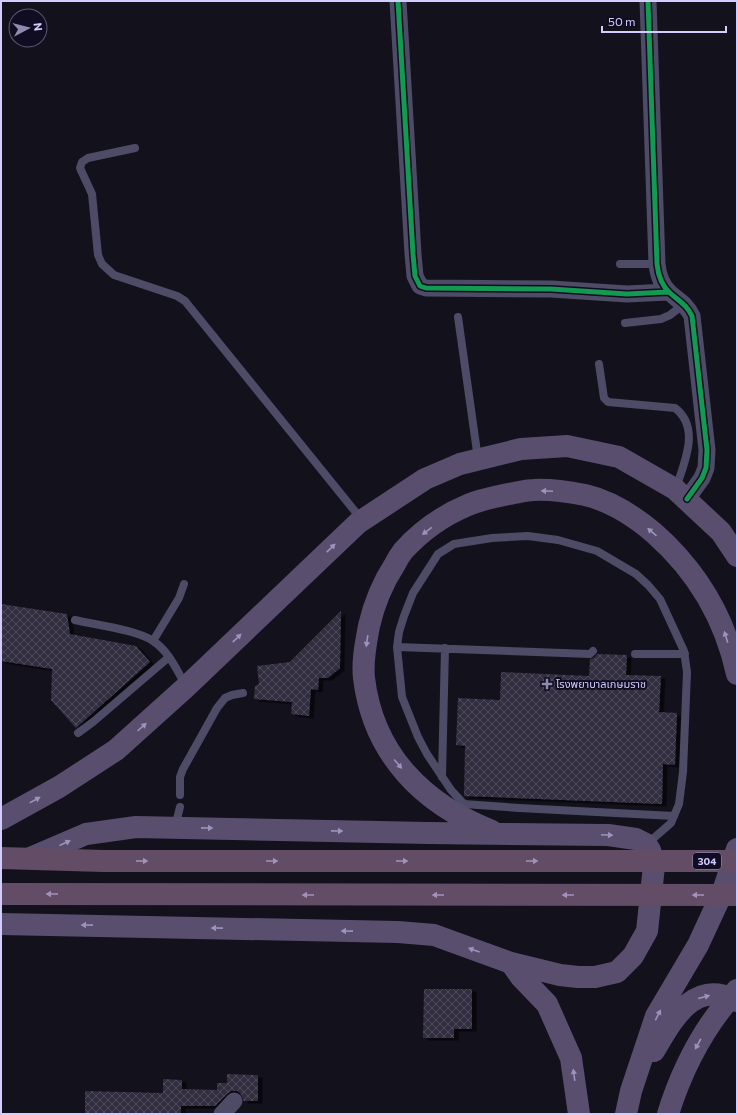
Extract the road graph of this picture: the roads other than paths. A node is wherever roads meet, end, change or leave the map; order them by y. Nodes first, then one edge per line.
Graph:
1 (398, 1) edge
2 (648, 1) edge
3 (135, 148) dead end
4 (620, 264) dead end
5 (657, 264) junction
6 (668, 292) junction
7 (684, 304) junction
8 (458, 317) dead end
9 (625, 323) dead end
10 (599, 364) dead end
11 (478, 459) junction
12 (681, 494) junction
13 (362, 520) junction
14 (737, 556) edge
15 (184, 584) dead end
16 (75, 620) dead end
17 (154, 641) junction
18 (397, 647) junction
19 (445, 648) junction
20 (592, 651) dead end
21 (635, 654) dead end
22 (685, 654) junction
23 (169, 656) junction
24 (737, 674) edge
25 (186, 687) junction
26 (243, 693) dead end
27 (78, 733) dead end
28 (442, 777) junction
29 (180, 795) dead end
30 (674, 816) junction
31 (1, 819) edge
32 (646, 844) junction
33 (737, 848) edge
34 (1, 858) edge
35 (30, 858) junction
36 (676, 861) junction
37 (737, 861) edge
38 (1, 894) edge
39 (737, 895) edge
40 (1, 924) edge
41 (511, 963) junction
42 (737, 990) edge
43 (737, 1001) edge
44 (631, 1091) junction
45 (234, 1102) dead end
46 (222, 1114) edge
47 (579, 1114) edge
48 (626, 1114) edge
49 (668, 1114) edge

1 - 6 street
2 - 5 street
3 - 13 lane
4 - 5 lane
5 - 6 street
6 - 7 street
7 - 9 lane
7 - 12 street
8 - 11 lane
10 - 12 lane
11 - 12 main road
11 - 13 main road
12 - 14 main road
25 -> 13 main road
15 - 17 lane
16 - 17 lane
17 - 23 lane
18 - 19 lane
18 - 22 lane
18 - 28 lane
19 - 20 lane
19 - 28 lane
21 - 22 lane
22 - 30 lane
23 - 25 lane
23 - 27 lane
24 -> 36 main road
31 -> 25 main road
26 - 29 lane
28 - 30 lane
30 - 32 lane
35 -> 32 main road
32 - 41 main road
44 -> 33 main road
34 - 35 highway
35 -> 36 highway
36 - 37 highway, 304
39 -> 38 highway
41 -> 40 main road
47 -> 41 main road
42 -> 49 main road
44 -> 43 main road
44 - 48 main road
45 - 46 street

